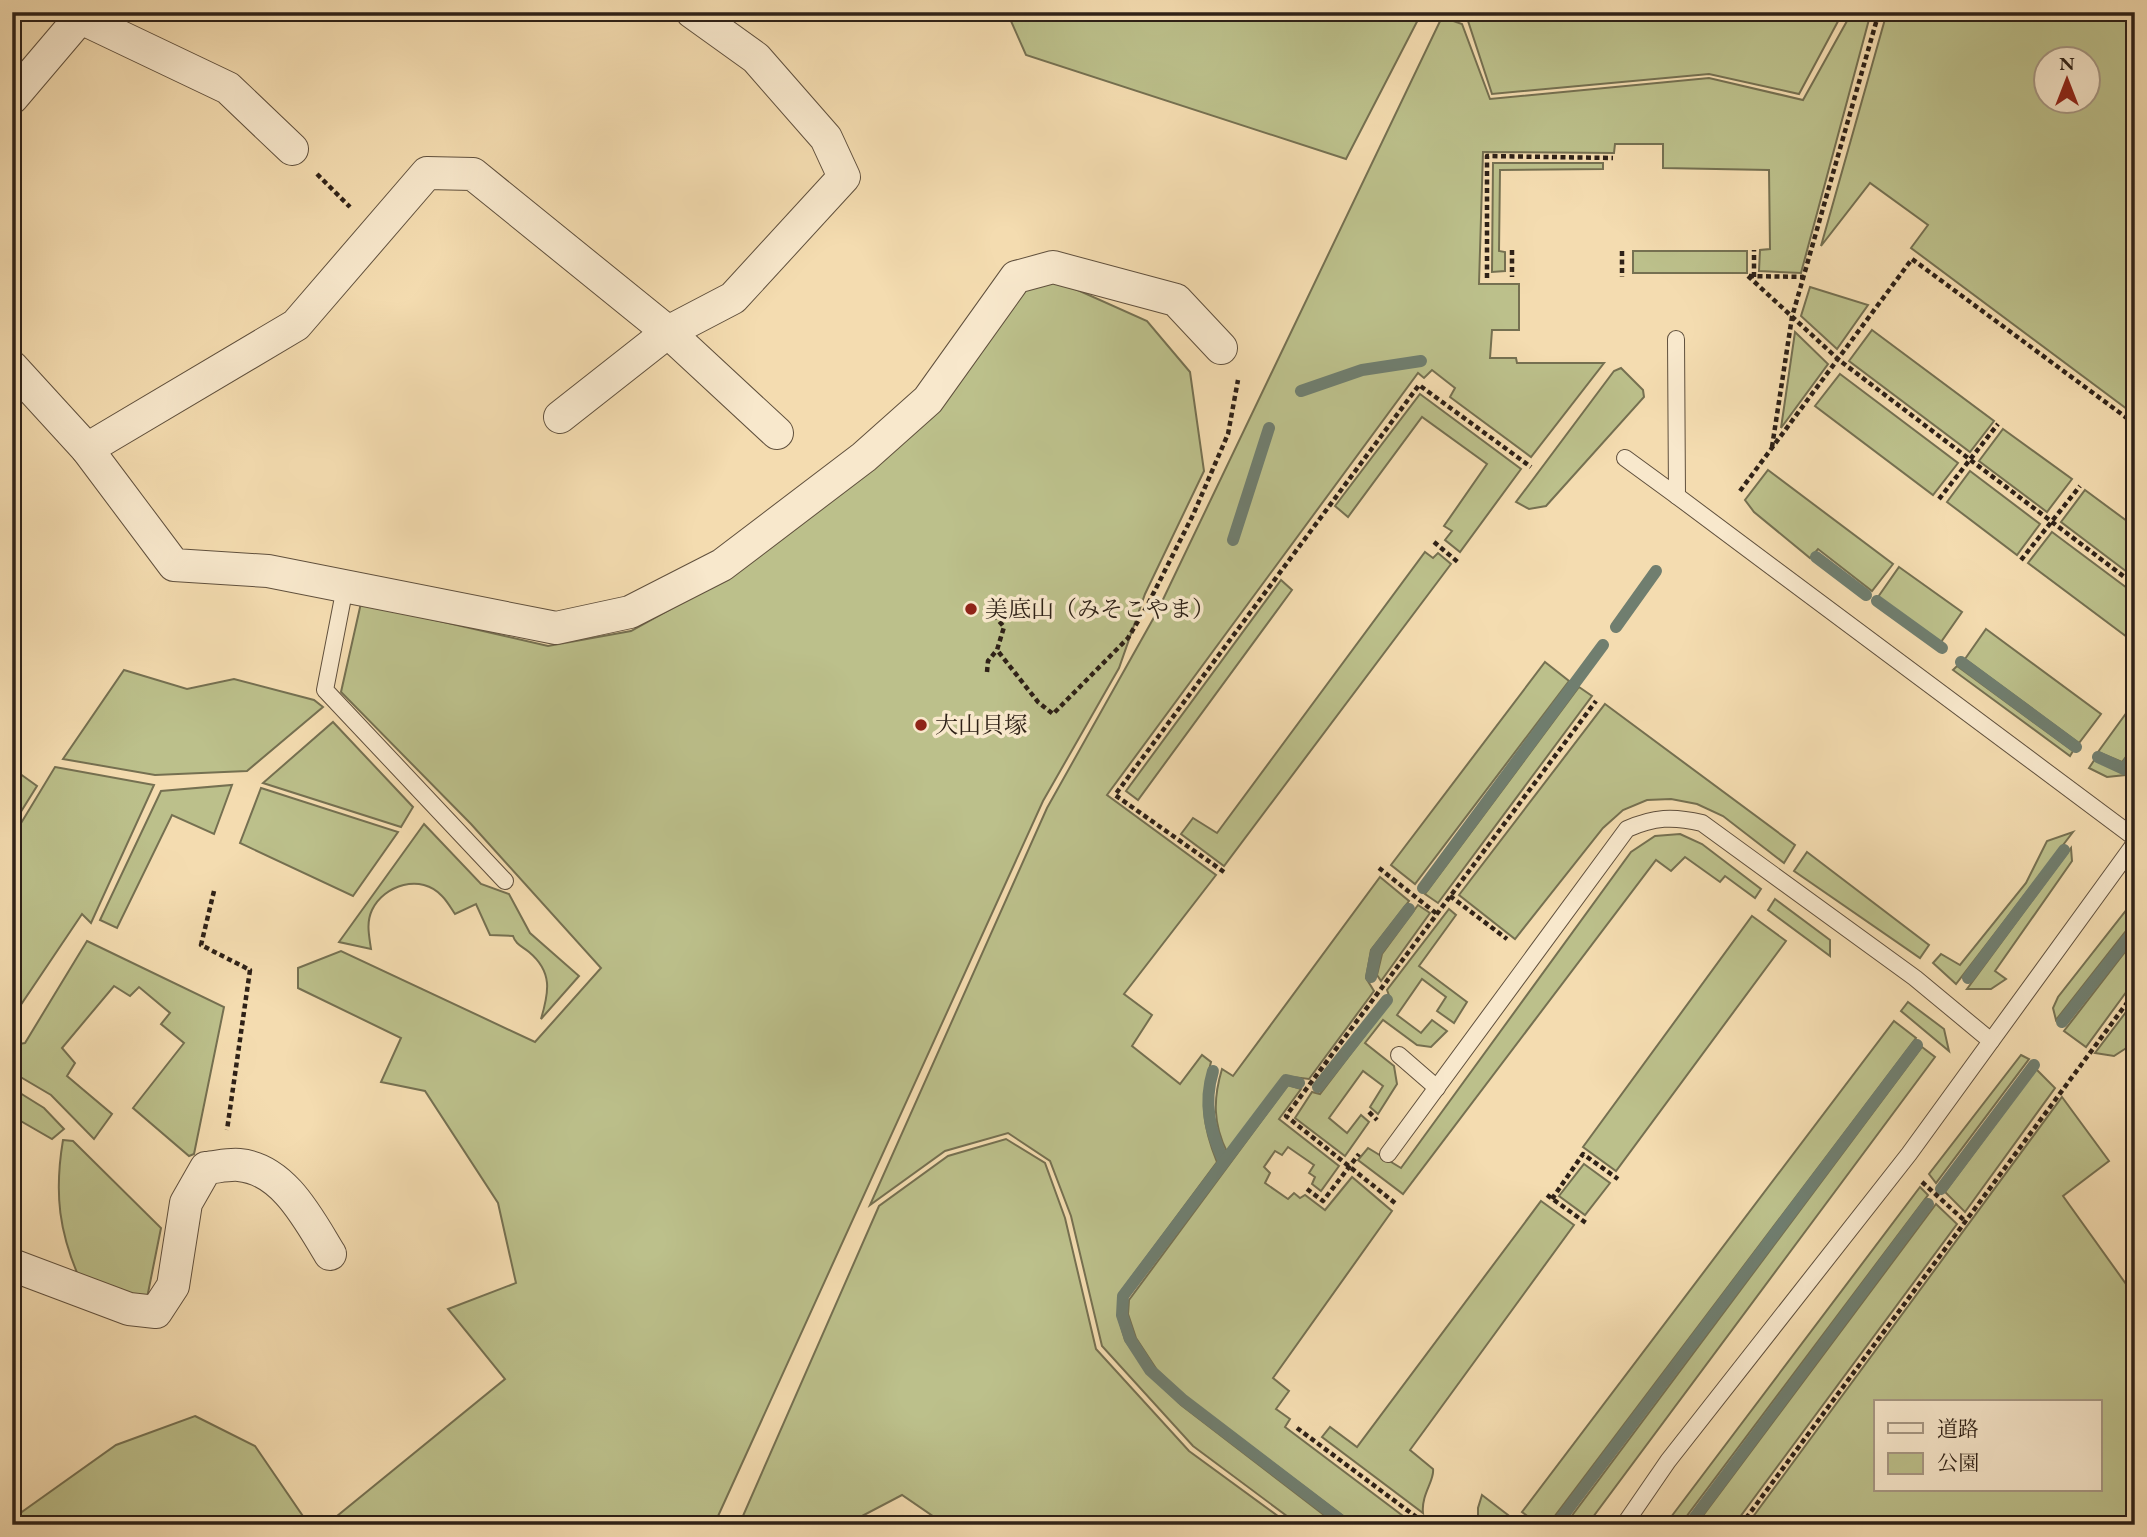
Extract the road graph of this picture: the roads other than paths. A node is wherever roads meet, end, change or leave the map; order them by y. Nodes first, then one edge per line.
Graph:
1 (692, 12) edge
2 (83, 15) edge
3 (12, 98) edge
4 (292, 149) road end
5 (668, 332) junction
6 (1676, 339) dead end
7 (1220, 348) road end
8 (17, 381) edge
9 (560, 417) dead end
10 (778, 433) dead end
11 (88, 449) junction
12 (1625, 458) dead end
13 (1678, 496) junction
14 (345, 587) junction
15 (2135, 838) edge
16 (2135, 843) edge
17 (505, 881) dead end
18 (1991, 1041) junction
19 (1399, 1055) dead end
20 (1437, 1088) junction
21 (1388, 1154) dead end
22 (330, 1254) dead end
23 (12, 1265) edge
24 (1624, 1525) edge

1 - 5 street
2 - 3 street
2 - 4 street
5 - 9 street
5 - 10 street
5 - 11 street
6 - 13 lane
7 - 14 street
8 - 11 street
11 - 14 street
12 - 13 lane
13 - 15 lane
14 - 17 lane
16 - 18 lane
18 - 20 lane
18 - 24 lane
19 - 20 lane
20 - 21 lane
22 - 23 street

